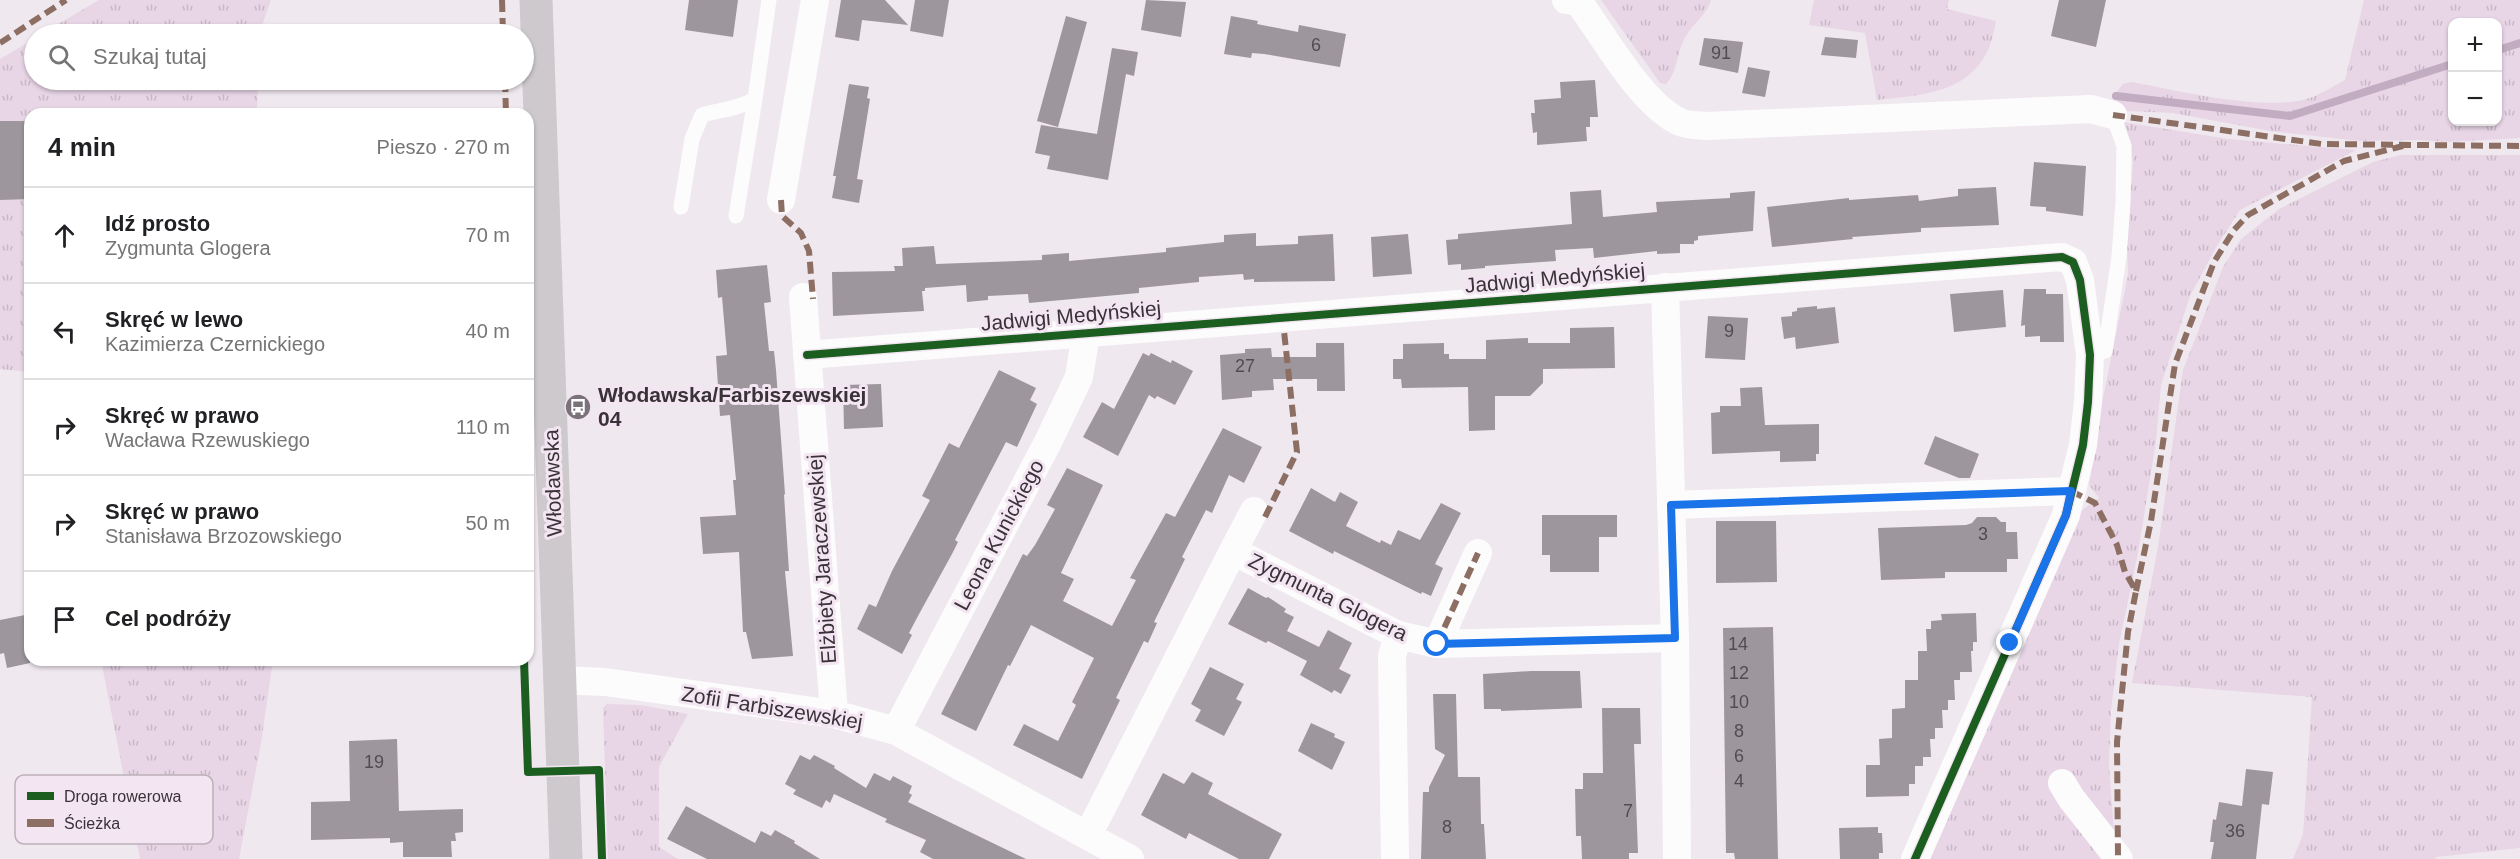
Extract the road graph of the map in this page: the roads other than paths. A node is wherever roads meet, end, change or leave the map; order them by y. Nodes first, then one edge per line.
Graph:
1 (536, 0) edge
2 (769, 0) edge
3 (815, 0) edge
4 (1574, 1) edge
5 (754, 99) junction
6 (2113, 115) joint
7 (781, 201) dead end
8 (681, 207) dead end
9 (736, 216) dead end
10 (1665, 287) junction
11 (803, 297) dead end
12 (1086, 333) junction
13 (807, 355) junction
14 (2090, 355) junction
15 (2071, 491) junction
16 (1671, 505) junction
17 (1254, 511) dead end
18 (1233, 552) junction
19 (1478, 553) dead end
20 (1398, 635) junction
21 (1675, 638) junction
22 (1437, 644) junction
23 (560, 680) junction
24 (834, 714) junction
25 (897, 731) junction
26 (2062, 783) dead end
27 (1088, 835) junction
28 (566, 859) edge
29 (1130, 859) edge
30 (1395, 859) edge
31 (1677, 859) edge
32 (1915, 859) edge
33 (2119, 859) edge

1 - 23 main road, Włodawska
2 - 5 lane
3 - 7 street
4 - 6 street
5 - 8 lane
5 - 9 lane
6 - 14 lane
10 - 12 street, Jadwigi Medyńskiej
10 - 14 street, Jadwigi Medyńskiej
10 - 16 street
11 - 13 street, Elżbiety Jaraczewskiej
12 - 13 street, Jadwigi Medyńskiej
12 - 25 street, Leona Kunickiego
13 - 24 street, Elżbiety Jaraczewskiej
14 - 15 street, Jadwigi Medyńskiej
15 - 16 street
15 - 32 street, Jadwigi Medyńskiej
16 - 21 street
17 - 18 street, Zygmunta Glogera
18 - 20 street, Zygmunta Glogera
18 - 27 street, Zygmunta Glogera
19 - 22 street
20 - 22 street, Zygmunta Glogera
20 - 30 street
21 - 22 street, Zygmunta Glogera
21 - 31 street
23 - 24 street, Zofii Farbiszewskiej
23 - 28 main road, Włodawska
24 - 25 street, Zofii Farbiszewskiej
25 - 27 street, Zofii Farbiszewskiej
26 - 33 street
27 - 29 street, Zofii Farbiszewskiej

